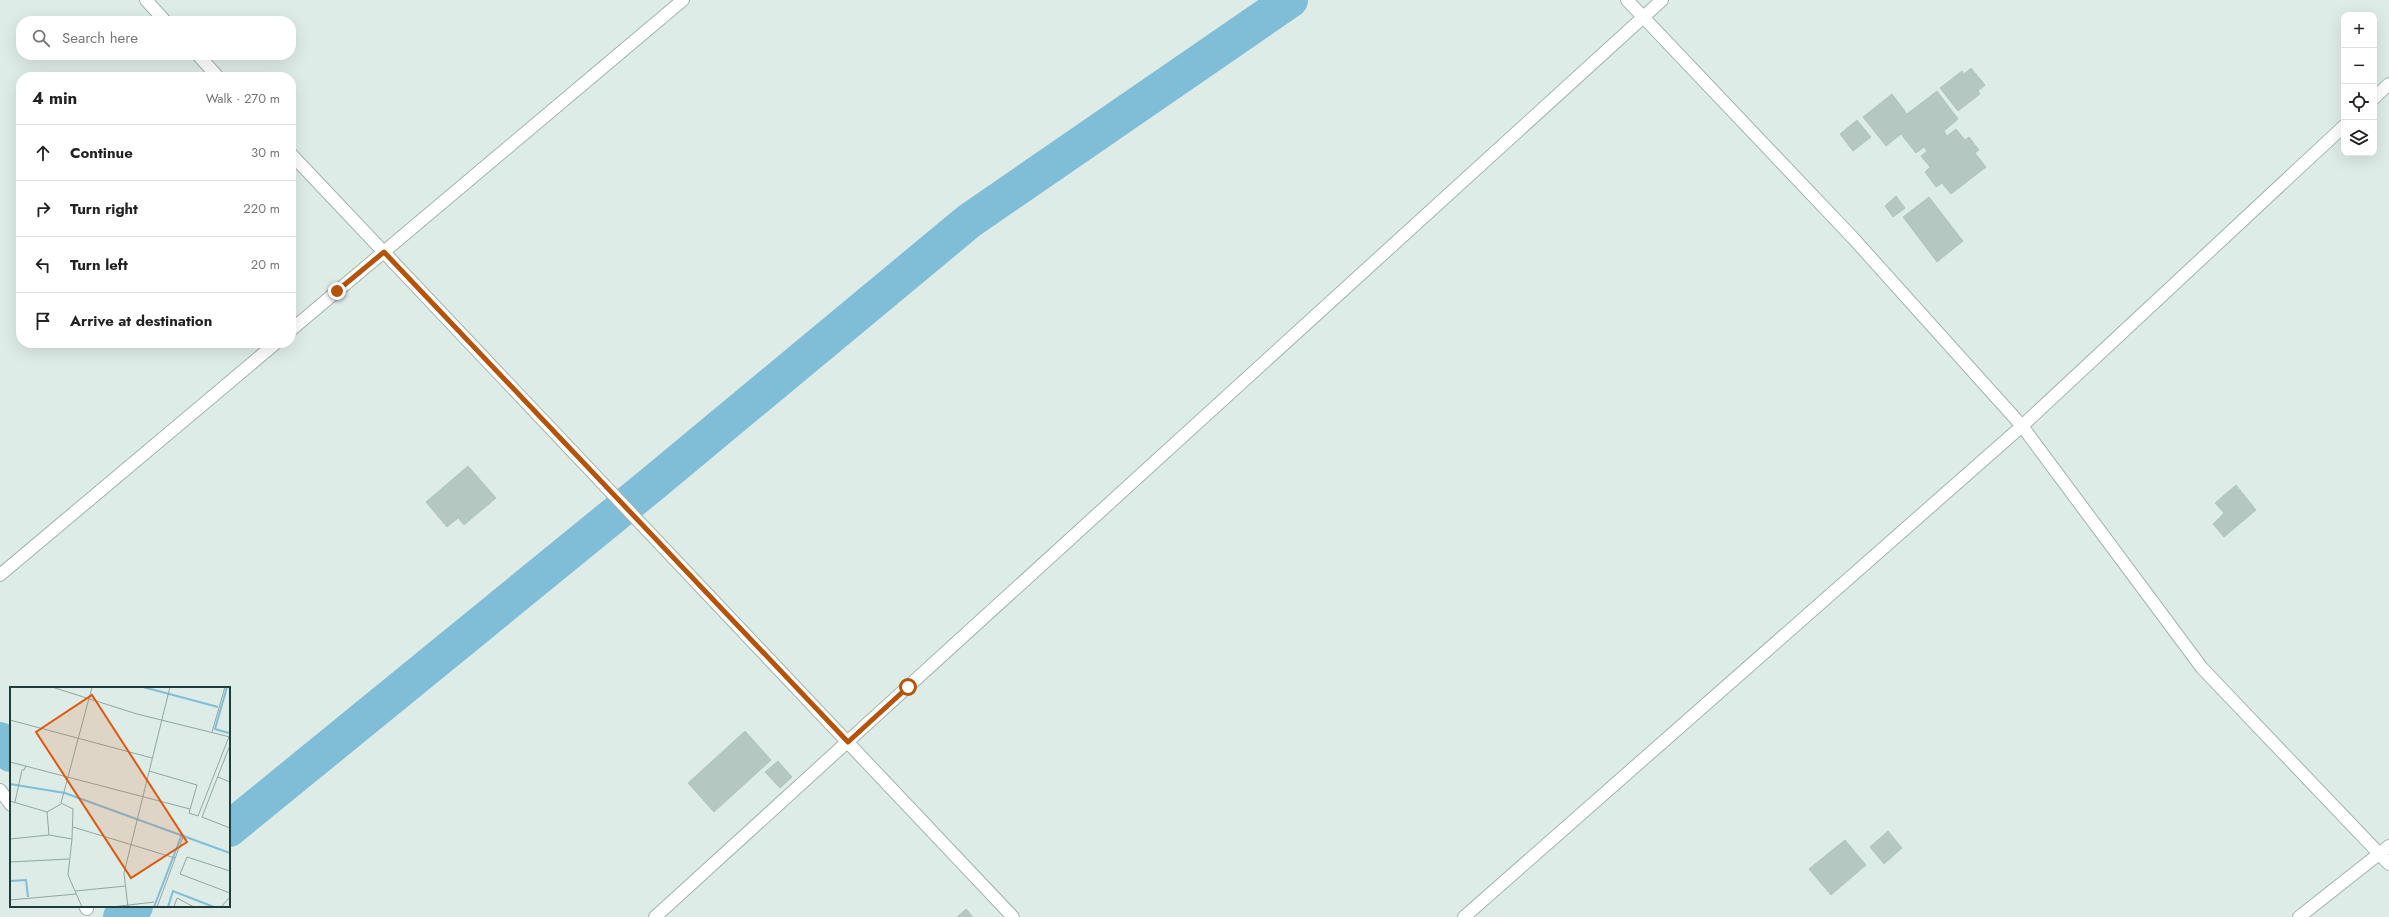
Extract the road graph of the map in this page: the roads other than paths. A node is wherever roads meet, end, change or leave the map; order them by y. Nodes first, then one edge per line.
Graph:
1 (146, 0) edge
2 (683, 0) edge
3 (1628, 0) edge
4 (1662, 0) edge
5 (160, 16) edge
6 (1644, 17) junction
7 (203, 60) edge
8 (213, 72) edge
9 (2389, 84) edge
10 (2377, 95) edge
11 (2341, 129) edge
12 (296, 159) edge
13 (384, 252) junction
14 (296, 326) edge
15 (270, 348) edge
16 (2022, 426) junction
17 (0, 575) edge
18 (848, 742) junction
19 (0, 790) edge
20 (10, 804) edge
21 (2384, 850) edge
22 (2389, 864) edge
23 (655, 917) edge
24 (1013, 917) edge
25 (1464, 917) edge
26 (2299, 917) edge

1 - 5 street
2 - 13 street
3 - 6 street
4 - 6 street
6 - 16 street
6 - 18 street
7 - 8 street
9 - 10 street
11 - 16 street
12 - 13 street
13 - 14 street
13 - 18 street
15 - 17 street
16 - 21 street
16 - 25 street
18 - 23 street
18 - 24 street
19 - 20 street
21 - 22 street
21 - 26 street

